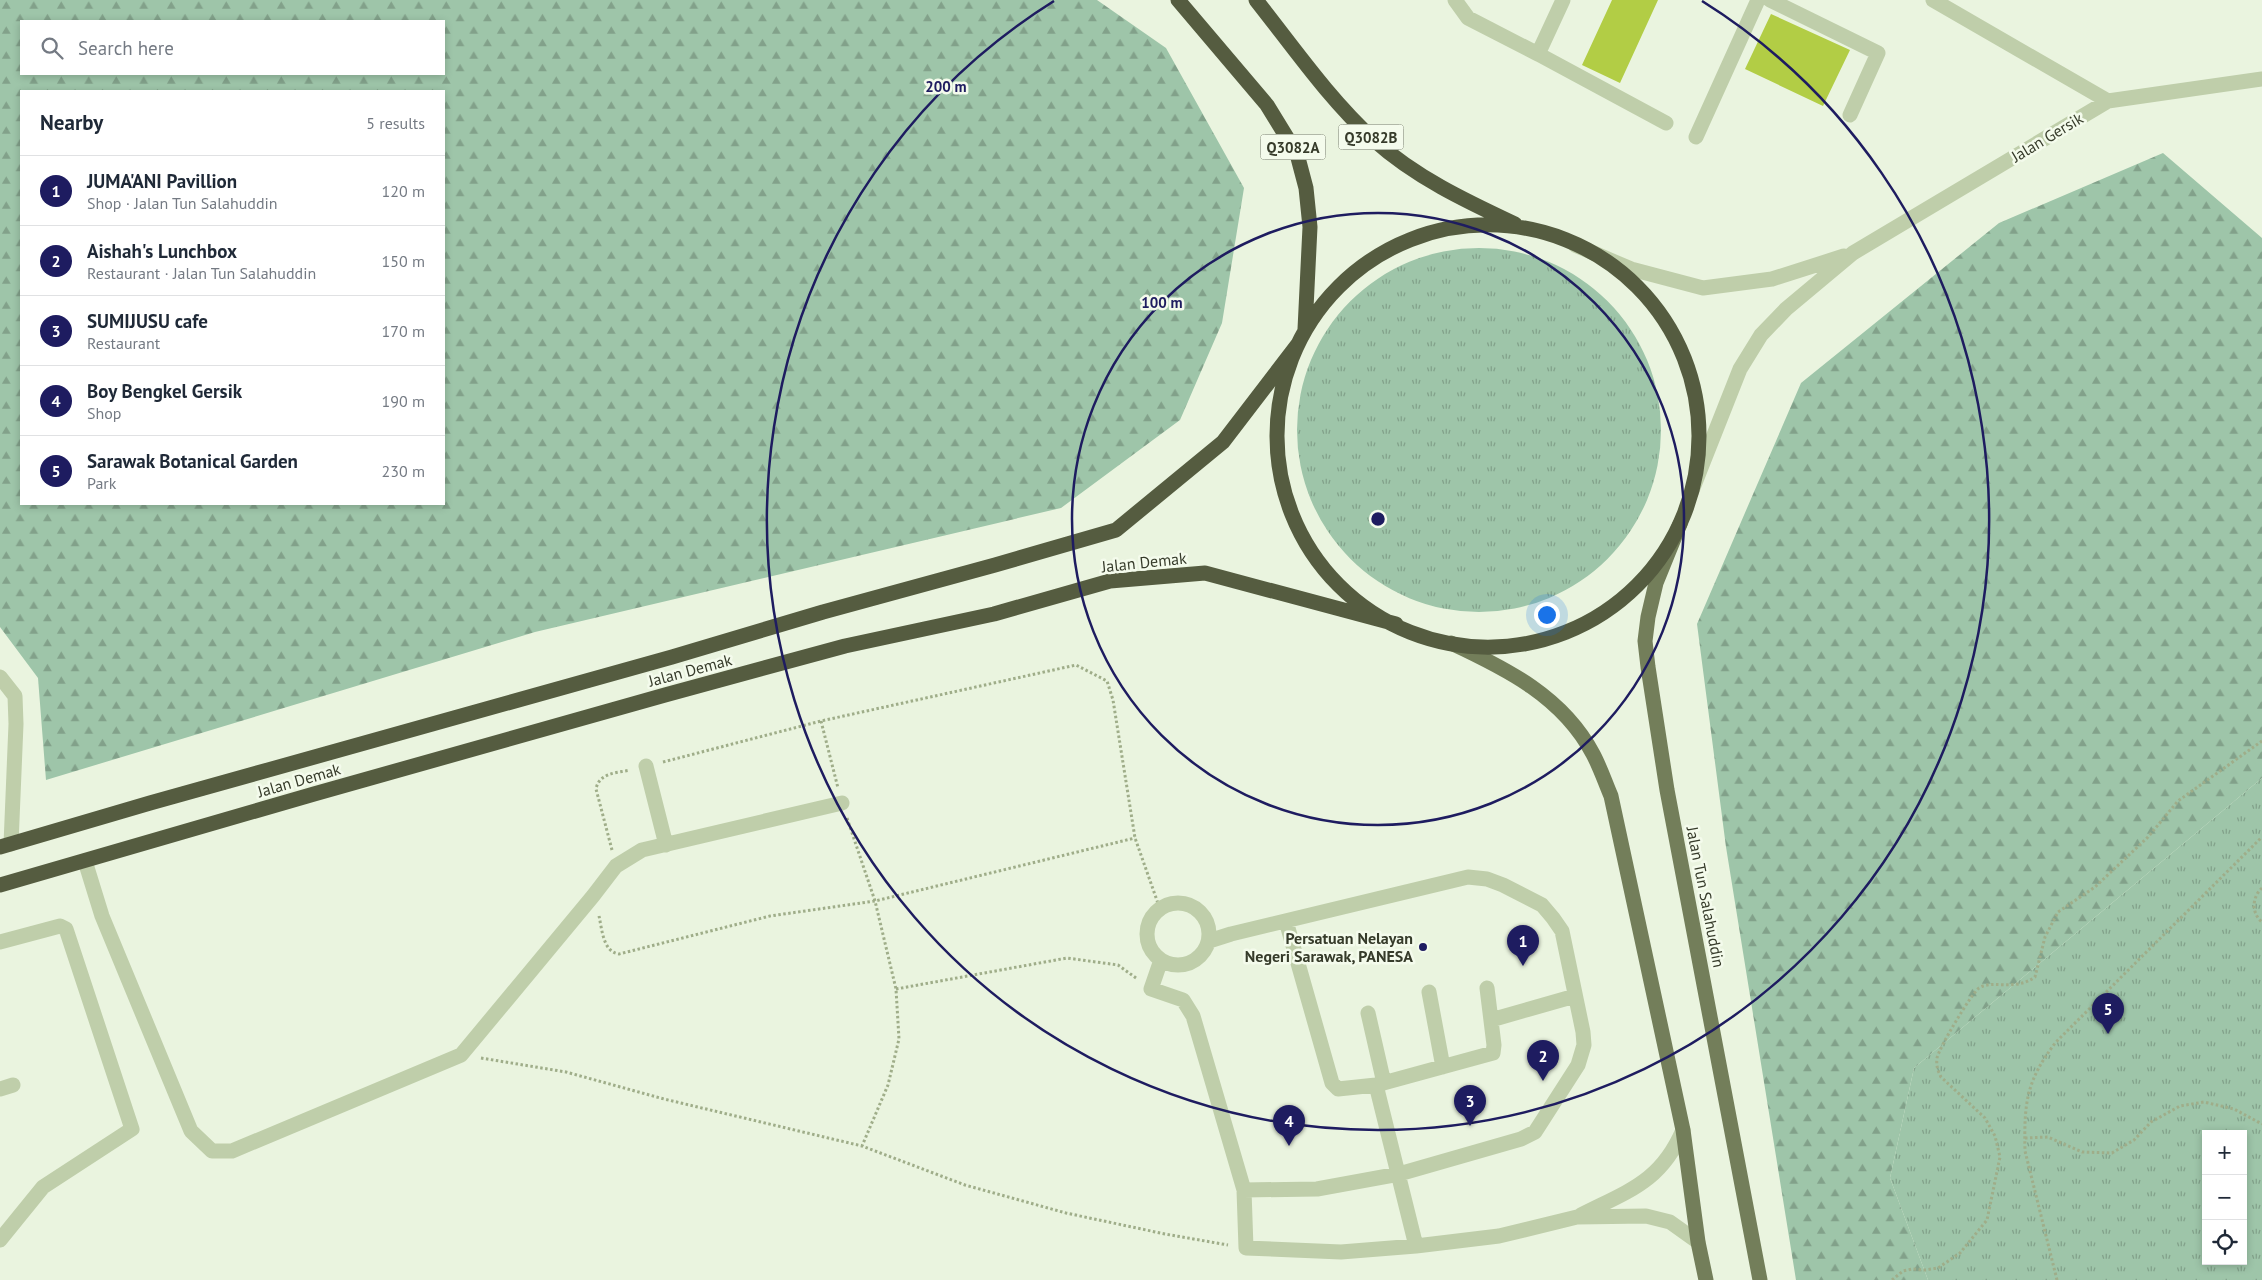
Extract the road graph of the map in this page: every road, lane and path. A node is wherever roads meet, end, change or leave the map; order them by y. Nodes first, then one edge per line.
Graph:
1 (1178, 0) edge
2 (1256, 0) edge
3 (1455, 0) edge
4 (1563, 0) edge
5 (1758, 0) edge
6 (1770, 0) edge
7 (1933, 0) edge
8 (1538, 54) junction
9 (2262, 79) edge
10 (2108, 101) junction
11 (1850, 116) dead end
12 (1666, 123) dead end
13 (1696, 137) dead end
14 (1525, 229) junction
15 (1575, 245) junction
16 (1853, 253) junction
17 (1301, 338) junction
18 (1692, 493) junction
19 (1680, 524) junction
20 (1396, 624) junction
21 (1452, 643) junction
22 (0, 677) edge
23 (821, 721) junction
24 (2262, 741) edge
25 (646, 766) junction
26 (842, 803) junction
27 (2262, 837) edge
28 (1135, 838) junction
29 (666, 845) junction
30 (6, 846) edge
31 (85, 861) junction
32 (616, 866) junction
33 (0, 885) edge
34 (2262, 888) edge
35 (593, 896) junction
36 (875, 901) junction
37 (1160, 909) junction
38 (1286, 921) junction
39 (2262, 922) edge
40 (0, 942) edge
41 (1208, 942) junction
42 (1161, 960) junction
43 (1487, 988) dead end
44 (1151, 989) junction
45 (896, 990) junction
46 (1429, 992) dead end
47 (1575, 996) junction
48 (1368, 1013) dead end
49 (1491, 1020) junction
50 (461, 1055) junction
51 (1443, 1067) junction
52 (1380, 1084) junction
53 (2262, 1124) edge
54 (1683, 1130) junction
55 (2025, 1138) junction
56 (862, 1146) junction
57 (1399, 1174) junction
58 (1244, 1190) junction
59 (1577, 1217) junction
60 (0, 1240) edge
61 (1698, 1242) junction
62 (1416, 1246) junction
63 (1246, 1248) junction
64 (1706, 1280) edge
65 (1760, 1280) edge
66 (1892, 1280) edge
67 (2057, 1280) edge

1 - 17 highway, Q3082A
2 - 14 highway, Q3082B
3 - 8 street
4 - 8 street
5 - 13 street
6 - 11 street
7 - 10 street
8 - 12 street
9 - 10 street, Jalan Gersik
10 - 16 street, Jalan Gersik
14 - 15 highway
14 - 17 highway
15 - 16 street
15 - 18 highway
16 - 18 street
17 - 20 highway
17 - 30 highway, Jalan Demak
18 - 19 highway
19 - 21 highway
19 - 65 main road, Jalan Tun Salahuddin
20 - 21 highway
20 - 31 highway, Jalan Demak
21 - 54 main road
22 - 30 street
23 - 25 path
23 - 26 path
23 - 28 path
24 - 66 path
25 - 29 street
25 - 32 path
26 - 29 street
26 - 36 path
27 - 55 path
28 - 36 path
28 - 37 path
29 - 32 street
31 - 33 highway, Jalan Demak
31 - 50 street
32 - 35 street
34 - 39 path
35 - 36 path
35 - 50 street
36 - 45 path
37 - 41 street
37 - 42 street
38 - 41 street
38 - 47 street
38 - 52 street
40 - 60 street
41 - 42 street
42 - 44 street
43 - 49 street
44 - 45 path
44 - 58 street
45 - 56 path
46 - 51 street
47 - 49 street
47 - 57 street
48 - 52 street
49 - 51 street
50 - 56 path
51 - 52 street
52 - 57 street
53 - 55 path
54 - 59 street
54 - 61 main road
55 - 67 path
56 - 63 path
57 - 58 street
57 - 62 street
58 - 63 street
59 - 61 street
59 - 62 street
61 - 64 main road
62 - 63 street

